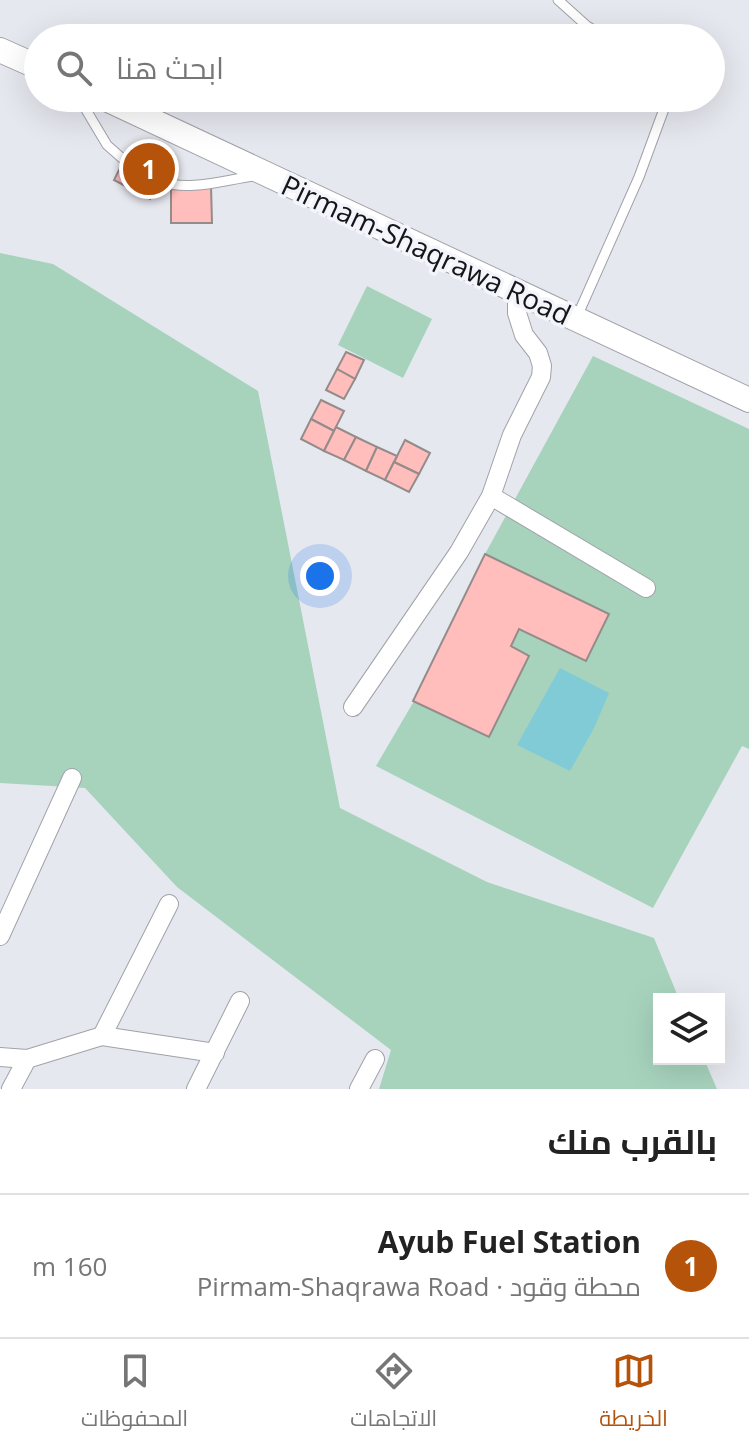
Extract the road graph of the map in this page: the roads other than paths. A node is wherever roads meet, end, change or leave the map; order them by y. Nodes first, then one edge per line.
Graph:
1 (558, 0) edge
2 (585, 24) edge
3 (0, 50) edge
4 (24, 61) edge
5 (87, 112) edge
6 (133, 112) edge
7 (663, 112) edge
8 (124, 160) dead end
9 (264, 174) junction
10 (159, 181) dead end
11 (517, 291) junction
12 (576, 319) junction
13 (749, 400) edge
14 (491, 496) junction
15 (646, 588) dead end
16 (353, 707) dead end
17 (72, 778) dead end
18 (169, 904) dead end
19 (0, 936) edge
20 (240, 1001) dead end
21 (102, 1036) junction
22 (215, 1053) junction
23 (0, 1057) edge
24 (27, 1059) junction
25 (375, 1059) dead end
26 (11, 1089) edge
27 (196, 1089) edge
28 (359, 1089) edge

1 - 2 lane
3 - 4 main road
5 - 8 lane
6 - 9 main road, Pirmam-Shaqrawa Road
7 - 12 lane
9 - 10 lane
9 - 11 main road, Pirmam-Shaqrawa Road
11 - 12 main road, Pirmam-Shaqrawa Road
11 - 14 street
12 - 13 main road, Pirmam-Shaqrawa Road
14 - 15 street
14 - 16 street
17 - 19 street
18 - 21 street
20 - 22 street
21 - 22 street
21 - 24 street
22 - 27 street
23 - 24 street
24 - 26 street
25 - 28 street

